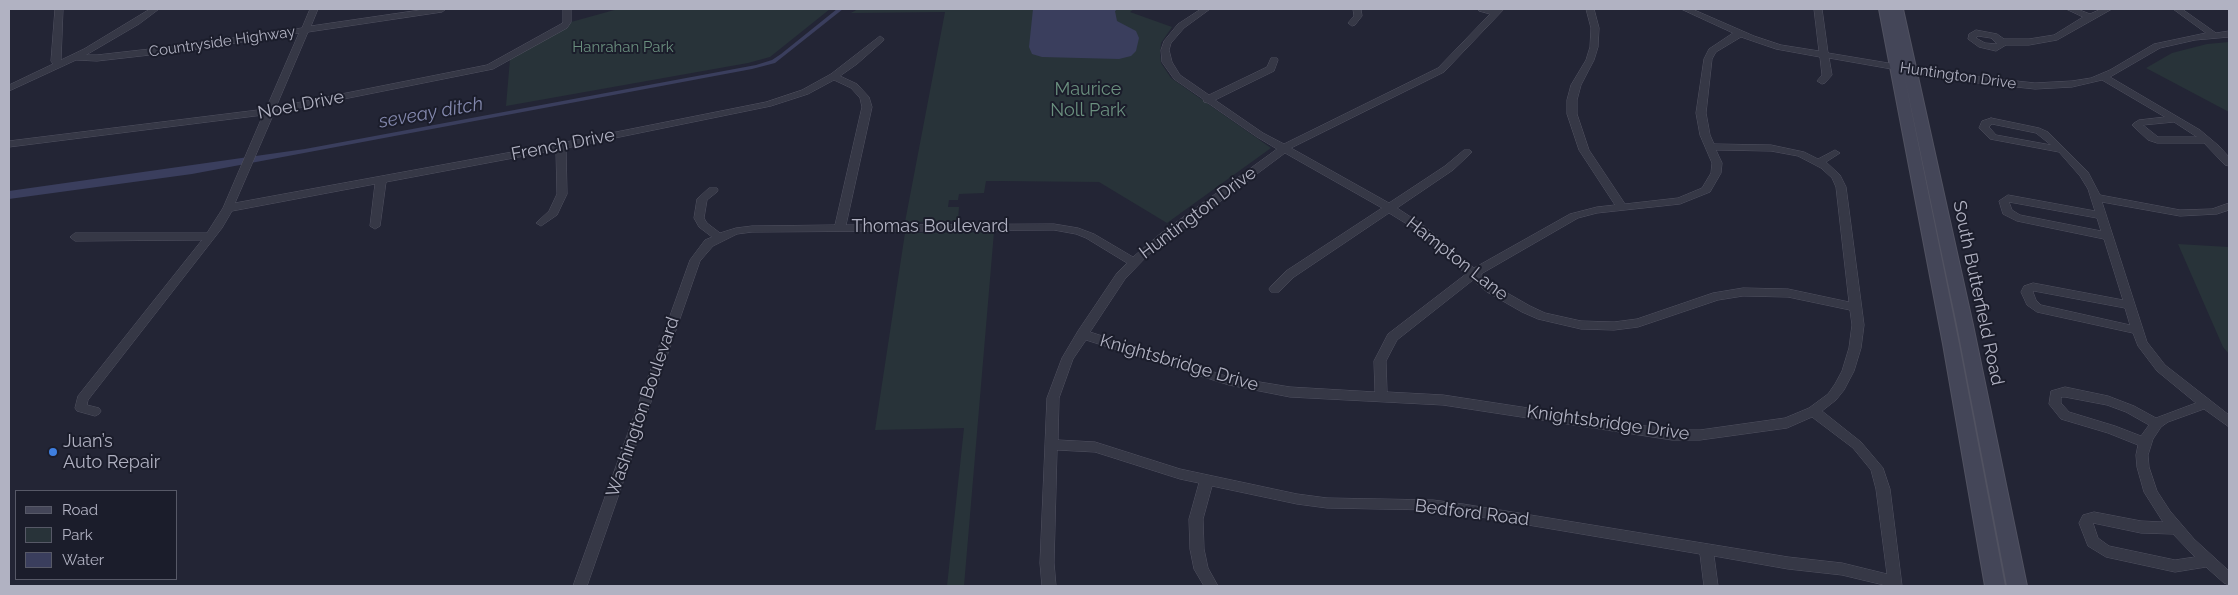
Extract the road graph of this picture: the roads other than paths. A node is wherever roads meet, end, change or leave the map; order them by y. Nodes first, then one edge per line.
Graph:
1 (59, 9) edge
2 (155, 9) edge
3 (314, 9) edge
4 (442, 9) edge
5 (567, 9) edge
6 (1206, 9) edge
7 (1357, 9) edge
8 (1482, 9) edge
9 (1590, 9) edge
10 (1685, 9) edge
11 (1818, 9) edge
12 (1885, 9) edge
13 (1897, 9) edge
14 (2070, 9) edge
15 (2108, 9) edge
16 (2177, 9) edge
17 (1498, 11) edge
18 (2090, 17) junction
19 (1352, 23) dead end
20 (306, 30) junction
21 (1739, 34) junction
22 (2229, 34) edge
23 (2214, 35) junction
24 (880, 39) dead end
25 (2001, 42) dead end
26 (1825, 54) junction
27 (76, 57) junction
28 (1274, 60) dead end
29 (59, 65) junction
30 (1903, 68) junction
31 (834, 76) junction
32 (2102, 76) junction
33 (1822, 82) dead end
34 (9, 88) edge
35 (1207, 100) junction
36 (271, 111) junction
37 (2176, 119) junction
38 (2207, 140) junction
39 (9, 144) edge
40 (561, 146) junction
41 (1711, 146) junction
42 (1283, 149) junction
43 (2062, 150) junction
44 (1467, 152) dead end
45 (1835, 152) dead end
46 (1819, 162) junction
47 (2229, 164) edge
48 (381, 180) junction
49 (713, 190) dead end
50 (2096, 198) junction
51 (2229, 206) edge
52 (1622, 207) junction
53 (228, 208) junction
54 (1389, 208) junction
55 (2100, 215) junction
56 (541, 223) dead end
57 (375, 226) dead end
58 (840, 227) junction
59 (209, 236) junction
60 (2107, 236) junction
61 (75, 237) dead end
62 (719, 237) junction
63 (1134, 262) junction
64 (1473, 274) junction
65 (1275, 289) dead end
66 (2129, 306) junction
67 (1856, 307) junction
68 (2136, 330) junction
69 (1082, 334) junction
70 (1381, 396) junction
71 (2205, 404) junction
72 (95, 411) dead end
73 (1813, 412) junction
74 (2229, 422) edge
75 (2157, 424) junction
76 (2145, 442) junction
77 (1051, 445) junction
78 (1207, 479) junction
79 (2174, 528) junction
80 (1706, 549) junction
81 (2208, 561) junction
82 (2229, 579) edge
83 (1895, 584) edge
84 (580, 586) edge
85 (1049, 586) edge
86 (1211, 586) edge
87 (1711, 586) edge
88 (1995, 586) edge
89 (2017, 586) edge

1 - 29 street
2 - 27 street
3 - 20 street
4 - 20 street, Countryside Highway
5 - 36 street, Noel Drive
6 - 35 street, Hampton Lane
7 - 19 street
8 - 17 street
9 - 52 street
10 - 21 street, Huntington Drive
11 - 26 street
12 - 30 main road, South Butterfield Road
13 - 30 main road, South Butterfield Road
14 - 18 street
15 - 18 street
16 - 23 street
17 - 42 street, Huntington Drive
18 - 25 street
20 - 27 street, Countryside Highway
20 - 36 street
21 - 26 street, Huntington Drive
21 - 41 street
22 - 23 street, Huntington Drive
23 - 32 street, Huntington Drive
24 - 31 street, French Drive
26 - 30 street, Huntington Drive
26 - 33 street
27 - 29 street, Countryside Highway
28 - 35 street
29 - 34 street, Countryside Highway
30 - 32 street, Huntington Drive
30 - 88 main road, South Butterfield Road
30 - 89 main road, South Butterfield Road
31 - 40 street, French Drive
31 - 58 street
32 - 37 street
35 - 42 street, Hampton Lane
36 - 39 street, Noel Drive
36 - 53 street
37 - 38 street
37 - 38 street
38 - 47 street
40 - 48 street, French Drive
40 - 56 street
41 - 46 street, Knightsbridge Drive
41 - 52 street
42 - 54 street, Hampton Lane
42 - 63 street, Huntington Drive
43 - 43 street
43 - 50 street
44 - 54 street
45 - 46 street
46 - 67 street, Knightsbridge Drive
48 - 53 street, French Drive
48 - 57 street
49 - 62 street
50 - 51 street
50 - 55 street
52 - 64 street
53 - 59 street
54 - 64 street, Hampton Lane
54 - 65 street
55 - 60 street
55 - 60 street
58 - 62 street, Thomas Boulevard
58 - 63 street, Thomas Boulevard
59 - 61 street
59 - 72 street
60 - 66 street
62 - 84 street, Washington Boulevard
63 - 69 street, Huntington Drive
64 - 67 street, Hampton Lane
64 - 70 street
66 - 68 street
66 - 68 street
67 - 73 street, Knightsbridge Drive
68 - 71 street
69 - 70 street, Knightsbridge Drive
69 - 77 street, Huntington Drive
70 - 73 street, Knightsbridge Drive
71 - 74 street
71 - 75 street
73 - 83 street
75 - 76 street
75 - 76 street
76 - 79 street
77 - 78 street, Bedford Road
77 - 85 street, Huntington Drive
78 - 80 street, Bedford Road
78 - 86 street
79 - 81 street
79 - 81 street
80 - 83 street, Bedford Road
80 - 87 street
81 - 82 street

